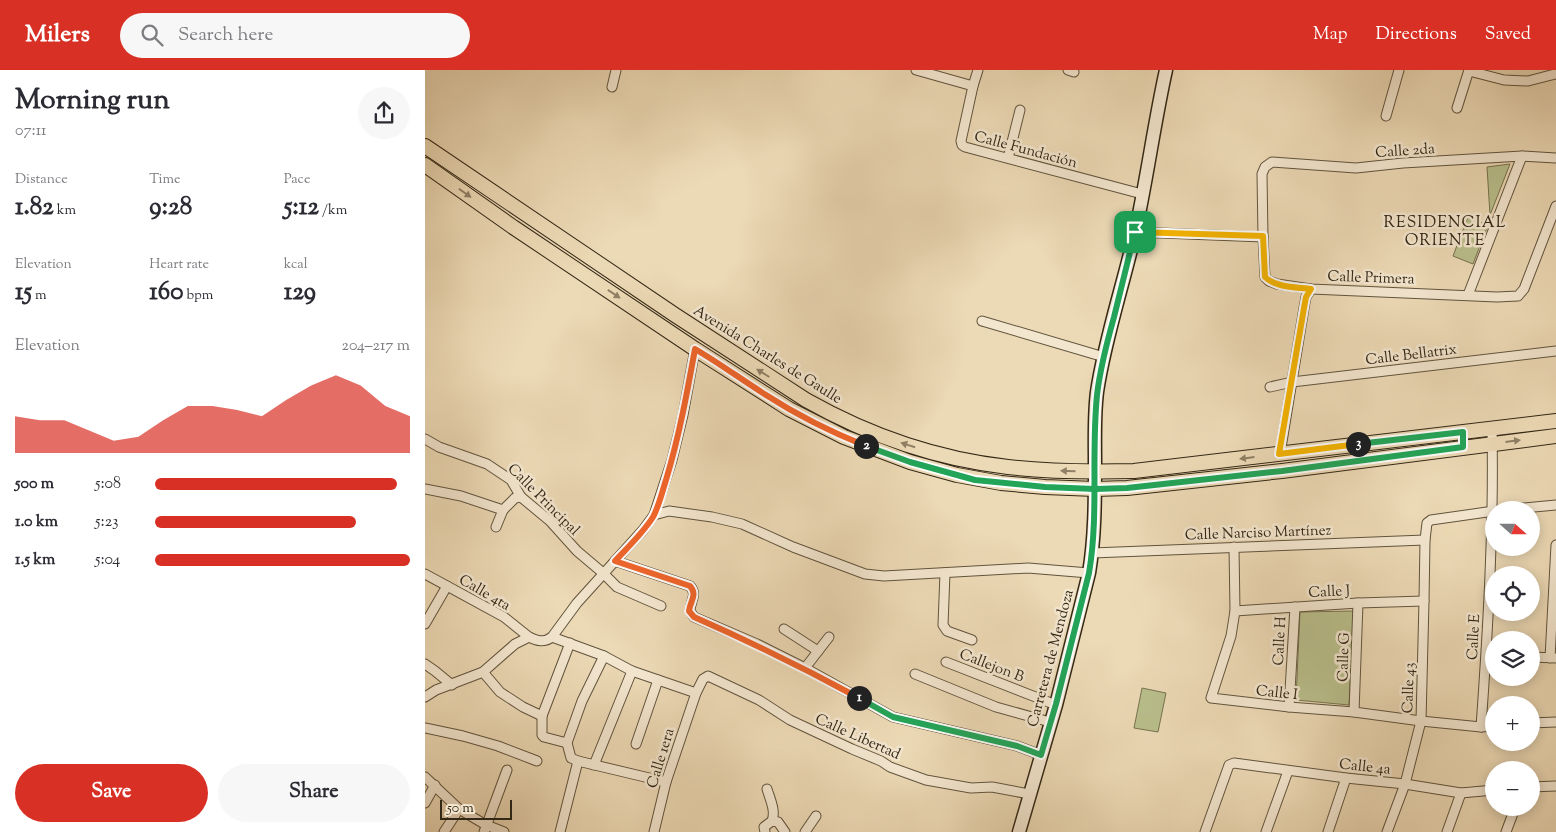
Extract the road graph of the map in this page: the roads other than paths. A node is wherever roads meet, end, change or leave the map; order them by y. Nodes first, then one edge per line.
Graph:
1 (616, 70) edge
2 (916, 70) edge
3 (978, 70) edge
4 (1166, 70) edge
5 (1399, 70) edge
6 (1469, 70) edge
7 (1555, 74) edge
8 (973, 86) junction
9 (612, 87) dead end
10 (1457, 108) dead end
11 (1020, 110) dead end
12 (1385, 116) dead end
13 (425, 146) edge
14 (1522, 156) junction
15 (1008, 158) junction
16 (1556, 158) edge
17 (425, 165) edge
18 (1142, 194) junction
19 (1556, 206) edge
20 (1135, 232) junction
21 (1263, 236) junction
22 (597, 262) junction
23 (588, 277) junction
24 (1311, 289) junction
25 (1468, 295) junction
26 (982, 321) dead end
27 (695, 349) junction
28 (1556, 351) edge
29 (729, 352) junction
30 (1104, 357) junction
31 (720, 364) junction
32 (1292, 382) junction
33 (1270, 387) dead end
34 (1556, 421) edge
35 (1492, 429) junction
36 (1463, 432) junction
37 (1556, 436) edge
38 (425, 439) edge
39 (1492, 443) junction
40 (1463, 447) junction
41 (1279, 454) junction
42 (1095, 472) junction
43 (1095, 489) junction
44 (425, 490) edge
45 (521, 497) junction
46 (1493, 501) edge
47 (1556, 504) edge
48 (1540, 506) edge
49 (503, 510) junction
50 (1485, 512) edge
51 (654, 515) junction
52 (496, 527) dead end
53 (1425, 540) junction
54 (1556, 545) edge
55 (1234, 547) junction
56 (1092, 553) junction
57 (1492, 556) edge
58 (615, 561) junction
59 (603, 573) junction
60 (945, 573) junction
61 (1089, 573) junction
62 (425, 574) edge
63 (447, 586) junction
64 (1424, 601) junction
65 (1358, 604) junction
66 (661, 606) dead end
67 (1295, 607) junction
68 (1235, 611) junction
69 (425, 624) edge
70 (784, 629) dead end
71 (1490, 631) edge
72 (552, 637) junction
73 (829, 637) dead end
74 (529, 638) junction
75 (972, 640) dead end
76 (570, 643) junction
77 (818, 651) junction
78 (604, 656) junction
79 (1540, 657) edge
80 (1553, 658) edge
81 (946, 662) dead end
82 (425, 664) edge
83 (805, 668) junction
84 (632, 671) junction
85 (483, 672) junction
86 (915, 674) dead end
87 (658, 680) junction
88 (452, 685) junction
89 (1486, 686) edge
90 (696, 694) junction
91 (425, 696) edge
92 (1056, 704) junction
93 (1289, 707) junction
94 (1354, 712) junction
95 (542, 716) junction
96 (1421, 721) junction
97 (1051, 722) junction
98 (1556, 722) edge
99 (1540, 723) edge
100 (1481, 727) junction
101 (1485, 727) edge
102 (425, 728) edge
103 (567, 743) junction
104 (636, 744) dead end
105 (1041, 755) junction
106 (537, 761) dead end
107 (578, 761) junction
108 (594, 765) junction
109 (507, 770) dead end
110 (1288, 771) junction
111 (425, 777) edge
112 (1346, 778) junction
113 (666, 782) junction
114 (1405, 784) junction
115 (435, 785) junction
116 (1556, 786) edge
117 (1540, 787) edge
118 (767, 789) dead end
119 (1485, 791) edge
120 (1461, 793) junction
121 (1029, 794) junction
122 (425, 803) edge
123 (459, 809) junction
124 (816, 816) dead end
125 (1512, 816) edge
126 (772, 821) junction
127 (485, 829) edge
128 (444, 832) edge
129 (504, 832) edge
130 (560, 832) edge
131 (654, 832) edge
132 (765, 832) edge
133 (785, 832) edge
134 (805, 832) edge
135 (1019, 832) edge
136 (1205, 832) edge
137 (1266, 832) edge
138 (1328, 832) edge
139 (1387, 832) edge
140 (1447, 832) edge
141 (1506, 832) edge

1 - 9 street
2 - 8 street
3 - 8 street, Calle Fundación
4 - 18 street, Carretera de Mendoza
5 - 12 street
6 - 7 street
6 - 10 street
8 - 15 street, Calle Fundación
11 - 15 street
13 - 22 main road, Avenida Charles de Gaulle
14 - 16 street, Calle 2da
14 - 21 street, Calle 2da
14 - 25 street
15 - 18 street, Calle Fundación
17 -> 23 main road
18 - 20 street, Carretera de Mendoza
19 - 25 street, Calle Primera
20 - 21 street
20 - 30 street, Carretera de Mendoza
21 - 24 street, Calle Primera
22 - 23 main road
22 - 29 main road, Avenida Charles de Gaulle
23 -> 27 main road
24 - 25 street, Calle Primera
24 - 32 street
26 - 30 street
27 - 31 main road
27 - 51 street
28 - 32 street, Calle Bellatrix
29 - 31 main road
42 -> 29 main road, Avenida Charles de Gaulle
30 - 42 street, Carretera de Mendoza
31 - 43 main road
32 - 33 street, Calle Bellatrix
32 - 41 street
34 - 35 main road, Avenida Charles de Gaulle
35 - 36 main road, Avenida Charles de Gaulle
35 - 39 street, Calle E
36 - 40 main road
36 - 41 main road, Avenida Charles de Gaulle
39 -> 37 main road
38 - 45 street, Calle Principal
39 - 40 main road
39 - 46 street, Calle E
40 - 43 main road
41 -> 42 main road, Avenida Charles de Gaulle
42 - 43 street, Carretera de Mendoza
43 - 56 street, Carretera de Mendoza
44 - 49 street
45 - 49 street
45 - 59 street, Calle Principal
47 - 48 street
49 - 52 street
50 - 53 street
51 - 58 street
51 - 60 street
53 - 55 street, Calle Narciso Martínez
53 - 64 street, Calle 43
54 - 80 street
55 - 56 street, Calle Narciso Martínez
55 - 68 street, Calle I
56 - 61 street, Carretera de Mendoza
57 - 71 street, Calle E
58 - 59 street
58 - 83 street
59 - 66 street, Calle Principal
59 - 72 street
60 - 61 street
60 - 75 street
61 - 92 street, Carretera de Mendoza
62 - 63 street, Calle 4ta
63 - 69 street
63 - 74 street, Calle 4ta
64 - 65 street, Calle J
64 - 96 street, Calle 43
65 - 67 street, Calle J
65 - 94 street, Calle G
67 - 68 street, Calle J
67 - 93 street, Calle H
68 - 93 street, Calle I
70 - 77 street
72 - 74 street
72 - 76 street
73 - 77 street
74 - 85 street
76 - 78 street
76 - 95 street
77 - 83 street
78 - 84 street
78 - 103 street
79 - 80 street
81 - 92 street, Callejon B
82 - 88 street
83 - 105 street
84 - 87 street
84 - 108 street
85 - 88 street
85 - 95 street
86 - 97 street
87 - 90 street
87 - 104 street
88 - 91 street
89 - 100 street, Calle E
90 - 113 street, Calle 1era
90 - 121 street, Calle Libertad
92 - 97 street, Carretera de Mendoza
93 - 94 street, Calle I
94 - 96 street, Calle I
95 - 103 street
96 - 100 street, Calle I
96 - 114 street, Calle 43
97 - 105 street, Carretera de Mendoza
98 - 99 street
100 - 101 street, Calle I
102 - 106 street
103 - 107 street
105 - 121 street, Carretera de Mendoza
107 - 108 street
107 - 130 street
108 - 113 street
109 - 127 street
110 - 112 street, Calle 4a
110 - 136 street, Calle 4a
110 - 137 street
111 - 115 street
112 - 114 street, Calle 4a
112 - 138 street
113 - 131 street, Calle 1era
114 - 120 street, Calle 4a
114 - 139 street, Calle 43
115 - 122 street
115 - 123 street
116 - 117 street
118 - 126 street
119 - 120 street, Calle 4a
120 - 140 street
121 - 135 street, Carretera de Mendoza
123 - 127 street
123 - 128 street
124 - 134 street
125 - 141 street
126 - 132 street
126 - 133 street
127 - 129 street

